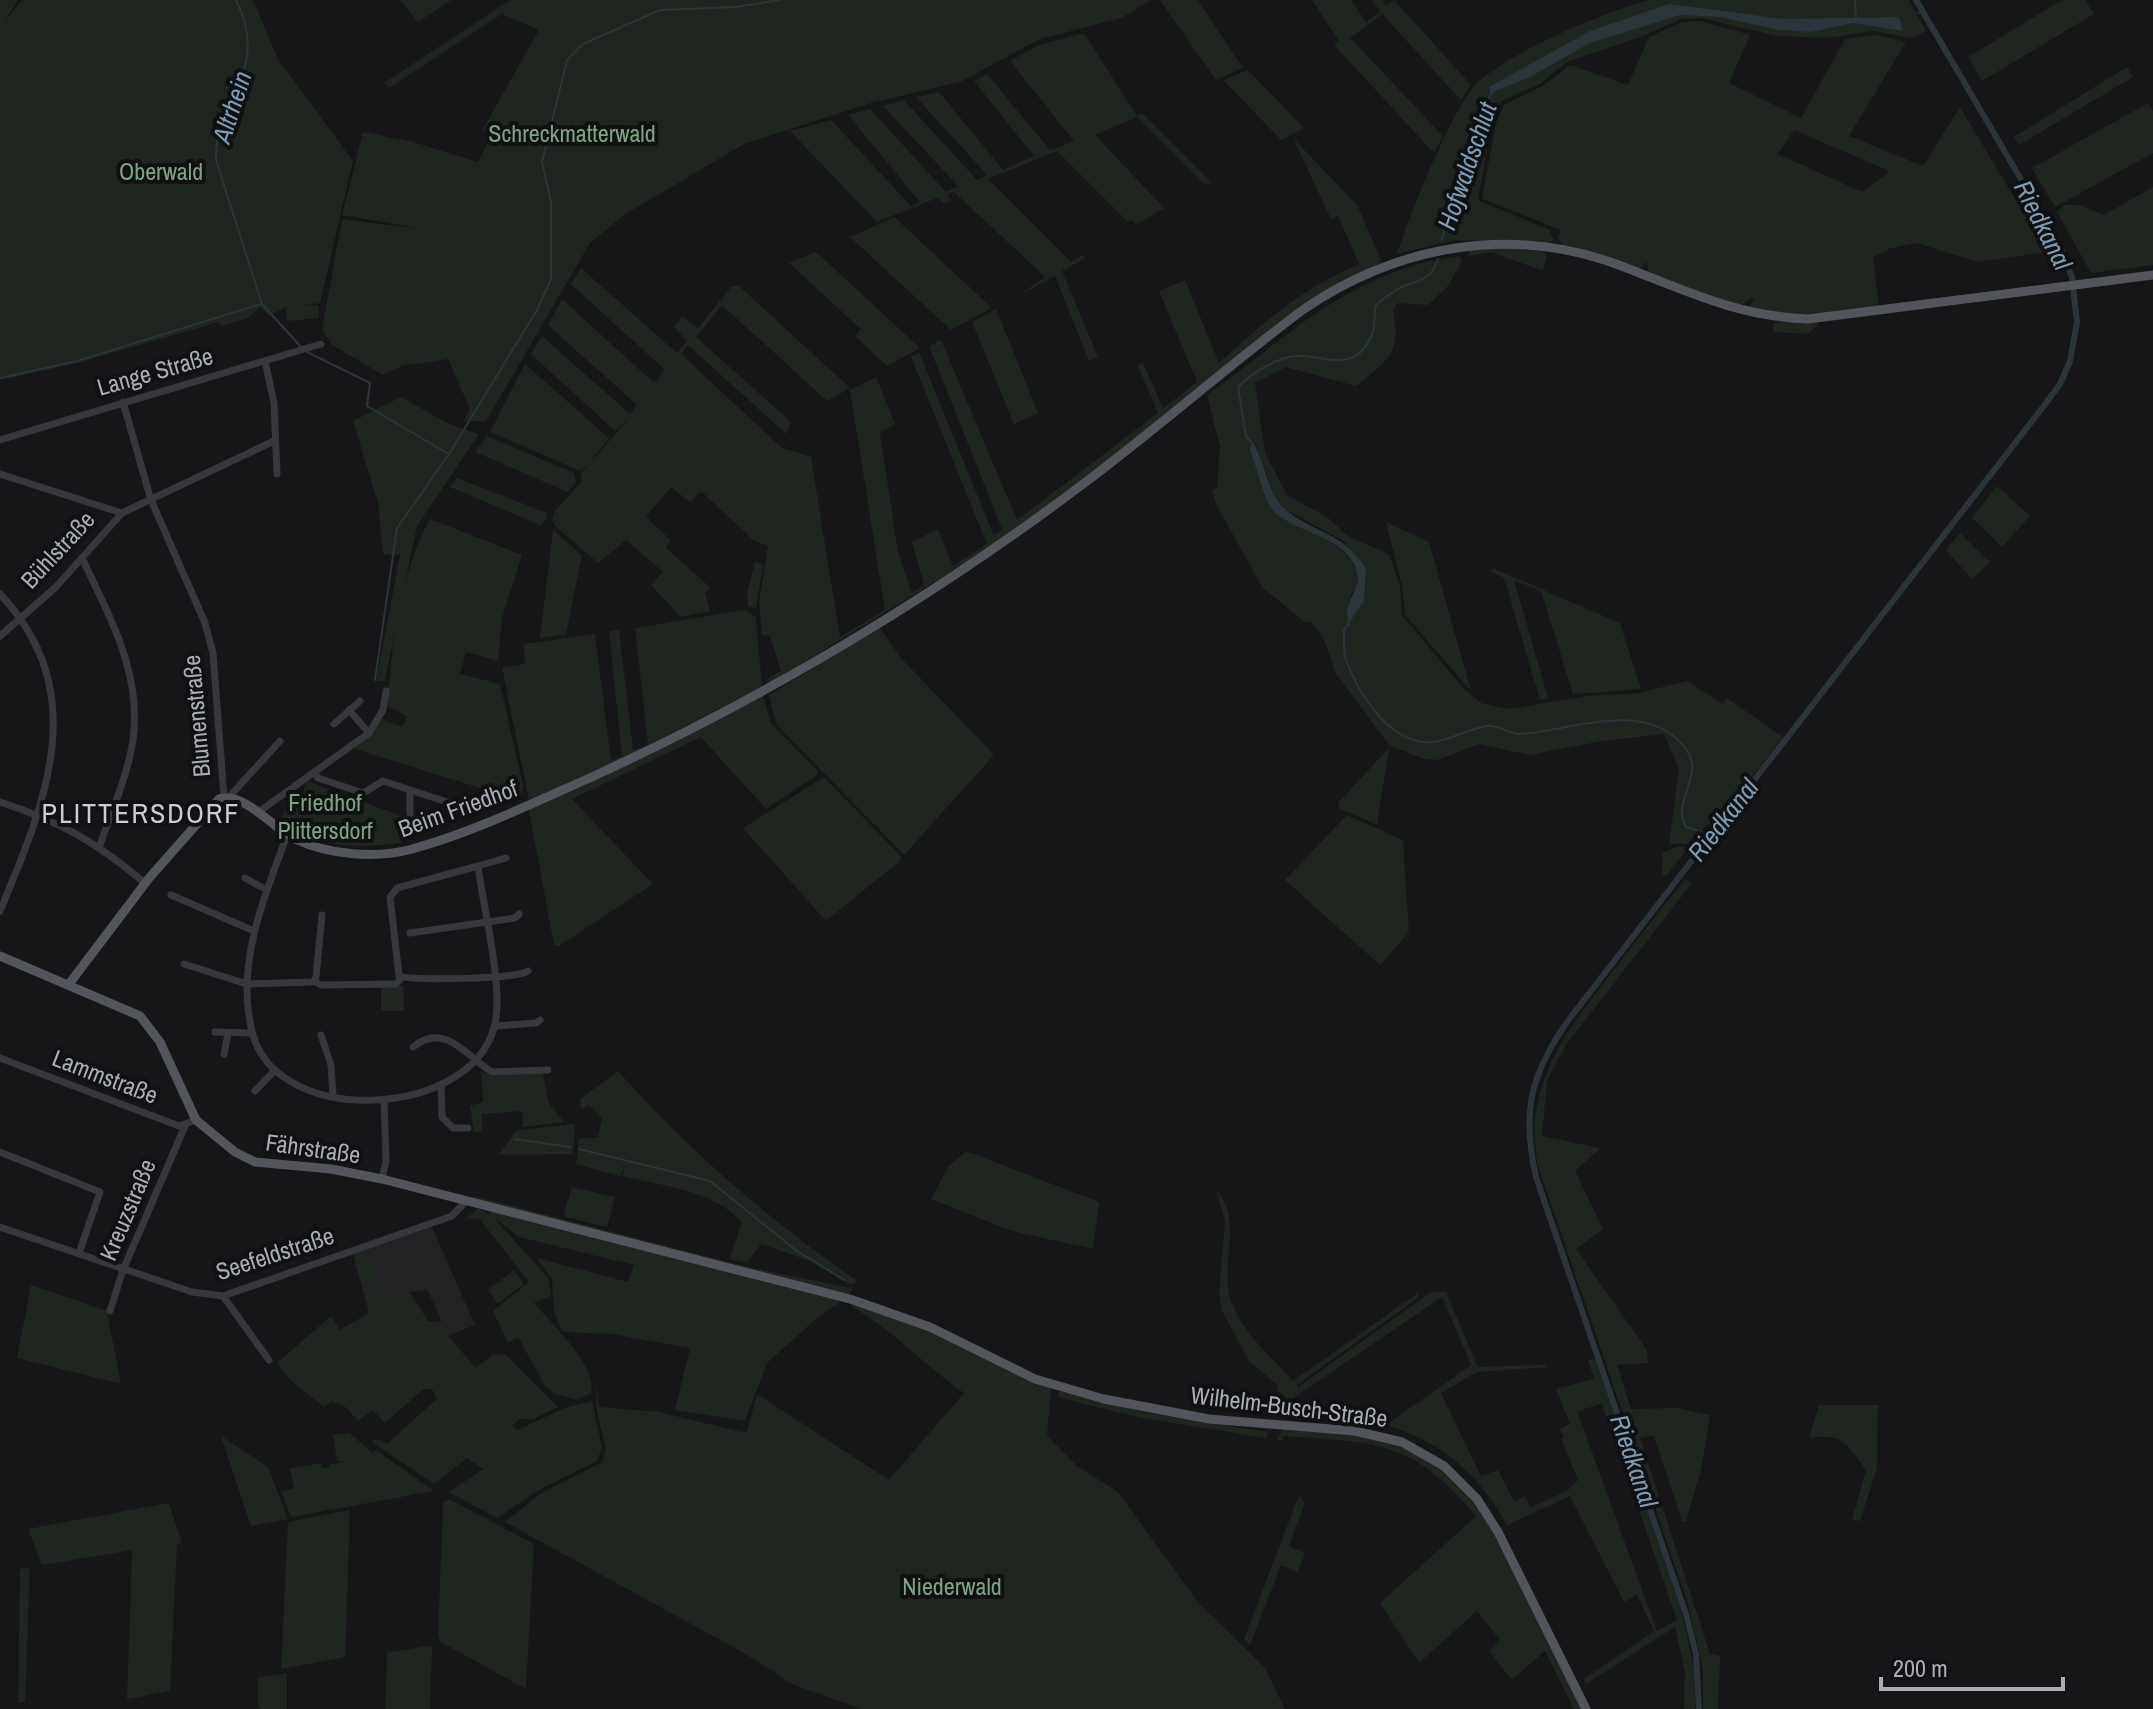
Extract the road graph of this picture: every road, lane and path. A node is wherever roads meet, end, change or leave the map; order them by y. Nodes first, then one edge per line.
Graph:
1 (2153, 275) edge
2 (321, 344) dead end
3 (265, 361) junction
4 (123, 402) junction
5 (0, 440) edge
6 (274, 441) junction
7 (0, 474) edge
8 (277, 474) dead end
9 (151, 500) junction
10 (122, 513) junction
11 (82, 558) junction
12 (0, 594) edge
13 (22, 617) junction
14 (0, 636) edge
15 (386, 691) dead end
16 (360, 701) dead end
17 (349, 710) junction
18 (334, 724) dead end
19 (369, 733) junction
20 (280, 741) dead end
21 (314, 772) junction
22 (410, 790) junction
23 (226, 797) junction
24 (0, 802) edge
25 (474, 803) dead end
26 (257, 813) junction
27 (39, 814) junction
28 (410, 817) dead end
29 (287, 835) junction
30 (100, 845) junction
31 (506, 858) dead end
32 (478, 866) junction
33 (245, 878) dead end
34 (145, 883) junction
35 (267, 890) junction
36 (171, 895) dead end
37 (0, 911) edge
38 (519, 914) dead end
39 (322, 915) dead end
40 (486, 923) junction
41 (254, 931) junction
42 (410, 933) dead end
43 (0, 956) edge
44 (184, 964) dead end
45 (528, 971) dead end
46 (494, 976) junction
47 (402, 977) junction
48 (314, 981) junction
49 (69, 984) junction
50 (247, 984) junction
51 (540, 1020) dead end
52 (495, 1026) junction
53 (215, 1032) dead end
54 (252, 1033) junction
55 (228, 1034) junction
56 (321, 1035) dead end
57 (413, 1047) dead end
58 (224, 1054) dead end
59 (0, 1058) edge
60 (476, 1060) junction
61 (275, 1070) junction
62 (548, 1070) dead end
63 (441, 1085) junction
64 (255, 1091) dead end
65 (333, 1096) junction
66 (384, 1100) junction
67 (196, 1120) junction
68 (185, 1126) junction
69 (468, 1128) dead end
70 (0, 1152) edge
71 (382, 1179) junction
72 (466, 1201) junction
73 (515, 1214) joint
74 (0, 1227) edge
75 (79, 1253) junction
76 (123, 1270) junction
77 (223, 1296) junction
78 (110, 1311) dead end
79 (269, 1360) dead end
80 (1586, 1709) edge

1 - 29 main road, Beim Friedhof
2 - 3 street, Lange Straße
3 - 4 street, Lange Straße
3 - 6 street
4 - 5 street, Lange Straße
4 - 9 street, Blumenstraße
6 - 8 street
6 - 9 street, Bühlstraße
7 - 10 street
9 - 10 street, Bühlstraße
9 - 23 street, Blumenstraße
10 - 11 street, Bühlstraße
11 - 13 street, Bühlstraße
11 - 30 street
12 - 13 street
13 - 14 street, Bühlstraße
13 - 27 street
15 - 19 street
16 - 17 street
17 - 18 street
17 - 19 street
19 - 21 street
20 - 23 street
21 - 22 street
21 - 26 street
22 - 25 street
22 - 28 street
23 - 26 main road, Beim Friedhof
23 - 34 main road, Blumenstraße
24 - 27 street
26 - 29 main road, Beim Friedhof
27 - 30 street
27 - 37 street
29 - 35 street
30 - 34 street
31 - 32 street
32 - 40 street
32 - 47 street
33 - 35 street
34 - 49 main road, Blumenstraße
35 - 41 street
36 - 41 street
38 - 40 street
39 - 48 street
40 - 42 street
40 - 46 street
41 - 50 street
43 - 49 main road, Fährstraße
44 - 50 street
45 - 46 street
46 - 47 street
46 - 52 street
47 - 48 street
48 - 50 street
49 - 67 main road, Fährstraße
50 - 54 street
51 - 52 street
52 - 60 street
53 - 55 street
54 - 55 street
54 - 61 street
55 - 58 street
56 - 65 street
57 - 60 street
59 - 68 street, Lammstraße
60 - 62 street
60 - 63 street
61 - 64 street
61 - 65 street
63 - 66 street
63 - 69 street
65 - 66 street
66 - 71 street
67 - 68 street
67 - 71 main road, Fährstraße
68 - 76 street, Kreuzstraße
70 - 75 street
71 - 72 main road, Fährstraße
72 - 73 main road, Fährstraße
72 - 77 street, Seefeldstraße
73 - 80 main road, Wilhelm-Busch-Straße
74 - 75 street, Seefeldstraße
75 - 76 street, Seefeldstraße
76 - 77 street, Seefeldstraße
76 - 78 street, Kreuzstraße
77 - 79 street

